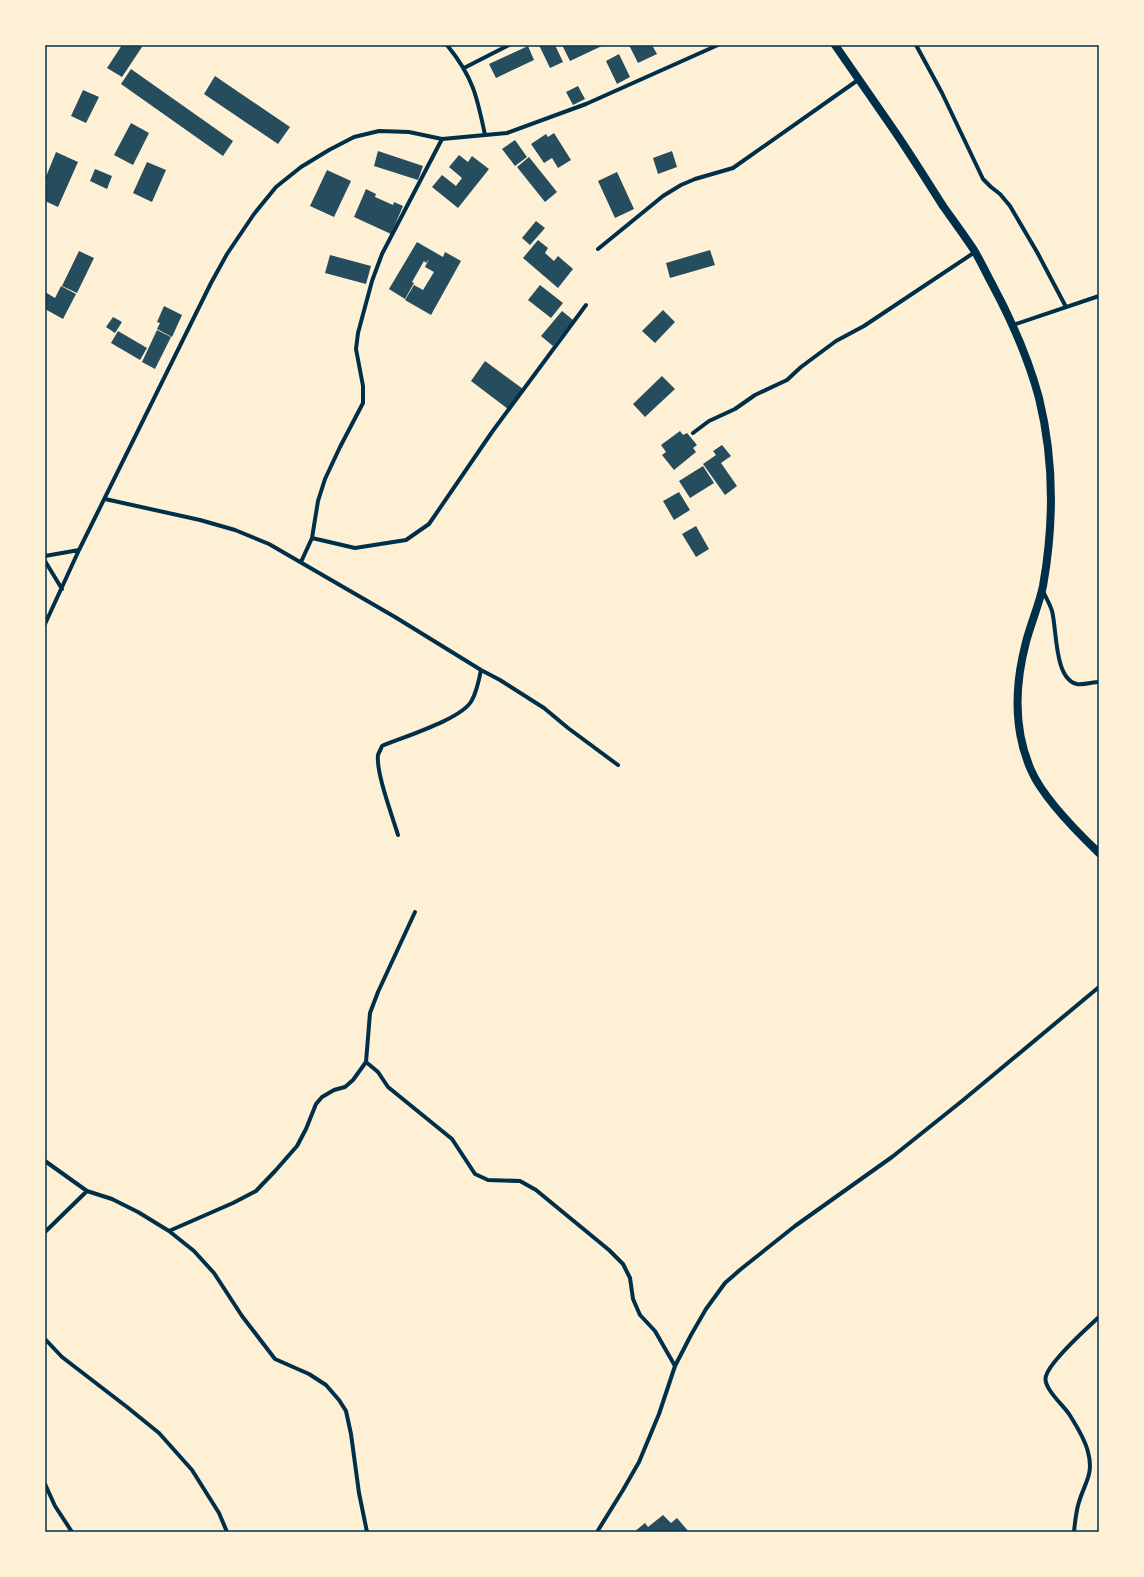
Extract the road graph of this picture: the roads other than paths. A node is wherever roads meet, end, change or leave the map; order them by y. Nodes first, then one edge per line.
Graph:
1 (447, 45) edge
2 (509, 45) edge
3 (718, 45) edge
4 (835, 45) edge
5 (916, 45) edge
6 (464, 68) junction
7 (858, 80) junction
8 (485, 135) junction
9 (442, 139) junction
10 (598, 249) dead end
11 (975, 252) junction
12 (1099, 296) edge
13 (586, 305) dead end
14 (1066, 307) junction
15 (1013, 325) junction
16 (693, 433) dead end
17 (105, 499) junction
18 (312, 538) junction
19 (79, 550) junction
20 (45, 556) edge
21 (45, 561) edge
22 (300, 562) junction
23 (62, 589) junction
24 (1042, 589) junction
25 (45, 624) edge
26 (481, 670) junction
27 (1099, 682) edge
28 (618, 765) dead end
29 (398, 835) dead end
30 (1099, 853) edge
31 (415, 912) dead end
32 (1099, 987) edge
33 (366, 1062) junction
34 (45, 1161) edge
35 (87, 1191) junction
36 (169, 1231) junction
37 (45, 1232) edge
38 (1099, 1317) edge
39 (45, 1339) edge
40 (675, 1366) junction
41 (45, 1484) edge
42 (72, 1532) edge
43 (227, 1532) edge
44 (366, 1532) edge
45 (597, 1532) edge
46 (1074, 1532) edge

1 - 6 street
2 - 6 street
3 - 8 street
4 - 7 main road
5 - 14 street
6 - 8 street
7 - 10 street
7 - 11 main road
8 - 9 street
9 - 17 street
9 - 18 street
11 - 15 main road
11 - 16 street
12 - 14 street
13 - 18 street
14 - 15 street
15 - 24 main road
17 - 19 street
17 - 22 street
18 - 22 street
19 - 20 street
19 - 23 street
21 - 23 street
22 - 26 street
23 - 25 street
24 - 27 street
24 - 30 main road
26 - 28 street
26 - 29 street
31 - 33 street
32 - 40 street
33 - 36 street
33 - 40 street
34 - 35 street
35 - 36 street
35 - 37 street
36 - 44 street
38 - 46 street
39 - 43 street
40 - 45 street
41 - 42 street

